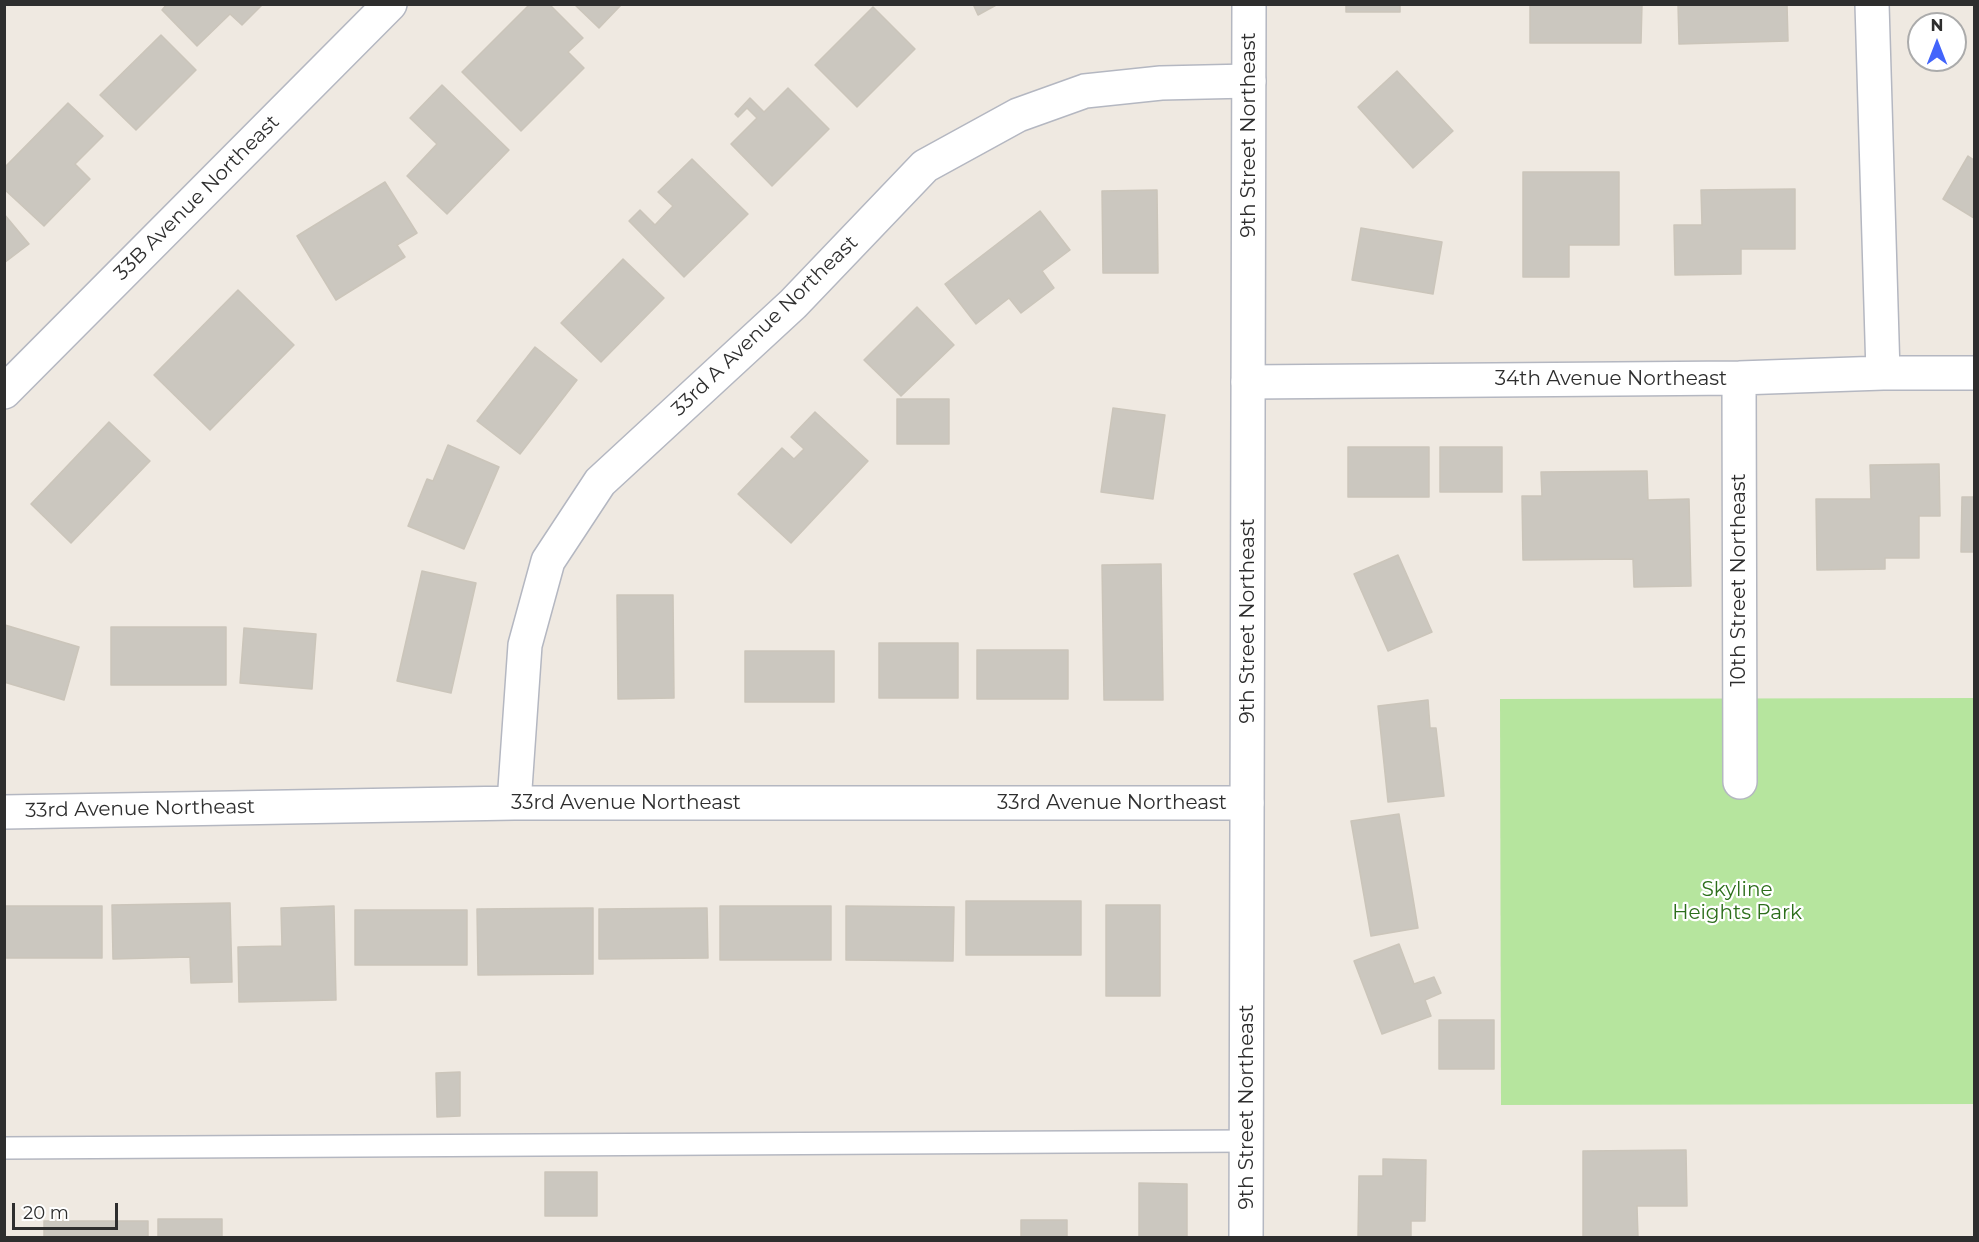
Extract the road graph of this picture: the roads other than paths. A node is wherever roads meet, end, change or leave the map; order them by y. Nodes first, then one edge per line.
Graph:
1 (390, 4) edge
2 (1249, 4) edge
3 (1872, 4) edge
4 (1249, 81) junction
5 (1883, 374) junction
6 (1974, 374) edge
7 (1739, 378) junction
8 (1248, 382) junction
9 (4, 392) edge
10 (1740, 782) dead end
11 (514, 803) junction
12 (1247, 803) junction
13 (4, 812) edge
14 (1246, 1141) junction
15 (4, 1148) edge
16 (1246, 1238) edge

1 - 9 street, 33B Avenue Northeast
2 - 4 street, 9th Street Northeast
3 - 5 street
4 - 8 street, 9th Street Northeast
4 - 11 street, 33rd A Avenue Northeast
5 - 6 street, 34th Avenue Northeast
5 - 7 street, 34th Avenue Northeast
7 - 8 street, 34th Avenue Northeast
7 - 10 street, 10th Street Northeast
8 - 12 street, 9th Street Northeast
11 - 12 street, 33rd Avenue Northeast
11 - 13 street, 33rd Avenue Northeast
12 - 14 street, 9th Street Northeast
14 - 15 lane
14 - 16 street, 9th Street Northeast

